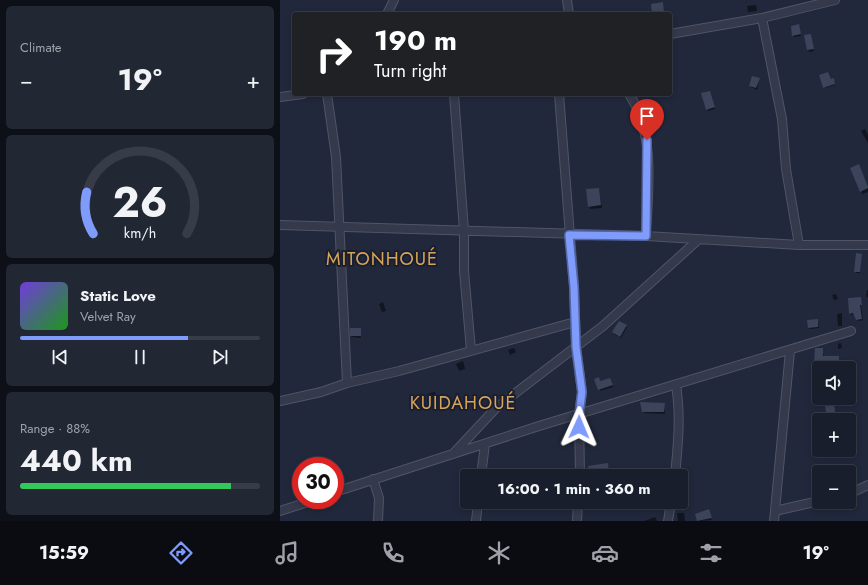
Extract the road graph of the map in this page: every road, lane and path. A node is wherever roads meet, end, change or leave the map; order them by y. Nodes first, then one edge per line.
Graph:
1 (394, 0) edge
2 (567, 0) edge
3 (831, 0) edge
4 (388, 12) edge
5 (569, 12) edge
6 (762, 18) junction
7 (672, 34) edge
8 (292, 95) edge
9 (327, 96) edge
10 (454, 96) edge
11 (559, 96) edge
12 (631, 96) edge
13 (280, 97) edge
14 (280, 225) edge
15 (339, 227) junction
16 (464, 231) junction
17 (569, 235) junction
18 (646, 236) junction
19 (699, 239) junction
20 (799, 245) junction
21 (868, 245) edge
22 (575, 322) junction
23 (851, 332) dead end
24 (576, 347) junction
25 (471, 350) junction
26 (790, 351) junction
27 (347, 384) junction
28 (676, 385) junction
29 (280, 401) edge
30 (579, 415) junction
31 (485, 444) junction
32 (453, 454) junction
33 (482, 469) edge
34 (580, 469) edge
35 (676, 469) edge
36 (373, 479) junction
37 (868, 485) edge
38 (344, 489) edge
39 (856, 491) edge
40 (812, 503) edge
41 (292, 507) edge
42 (477, 509) edge
43 (578, 509) edge
44 (670, 509) edge
45 (280, 511) edge
46 (775, 511) junction
47 (378, 521) edge
48 (476, 521) edge
49 (577, 521) edge
50 (668, 521) edge
51 (774, 521) edge

1 - 4 street
2 - 5 street
3 - 6 street
6 - 7 street
6 - 20 street
8 - 13 street
9 - 15 street
10 - 16 street
11 - 17 street
12 - 18 street
14 - 15 street
15 - 16 street
15 - 27 street
16 - 17 street
16 - 25 street
17 - 18 street
17 - 22 street
18 - 19 street
19 - 20 street
19 - 24 street
20 - 21 street
22 - 24 street
22 - 25 street
23 - 26 street
24 - 30 street
24 - 32 street
25 - 27 street
26 - 28 street
26 - 46 street
27 - 29 street
28 - 30 street
28 - 35 street
30 - 31 street
30 - 34 street
31 - 32 street
31 - 33 street
32 - 36 street
36 - 38 street
36 - 47 street
37 - 39 street
40 - 46 street
41 - 45 street
42 - 48 street
43 - 49 street
44 - 50 street
46 - 51 street

